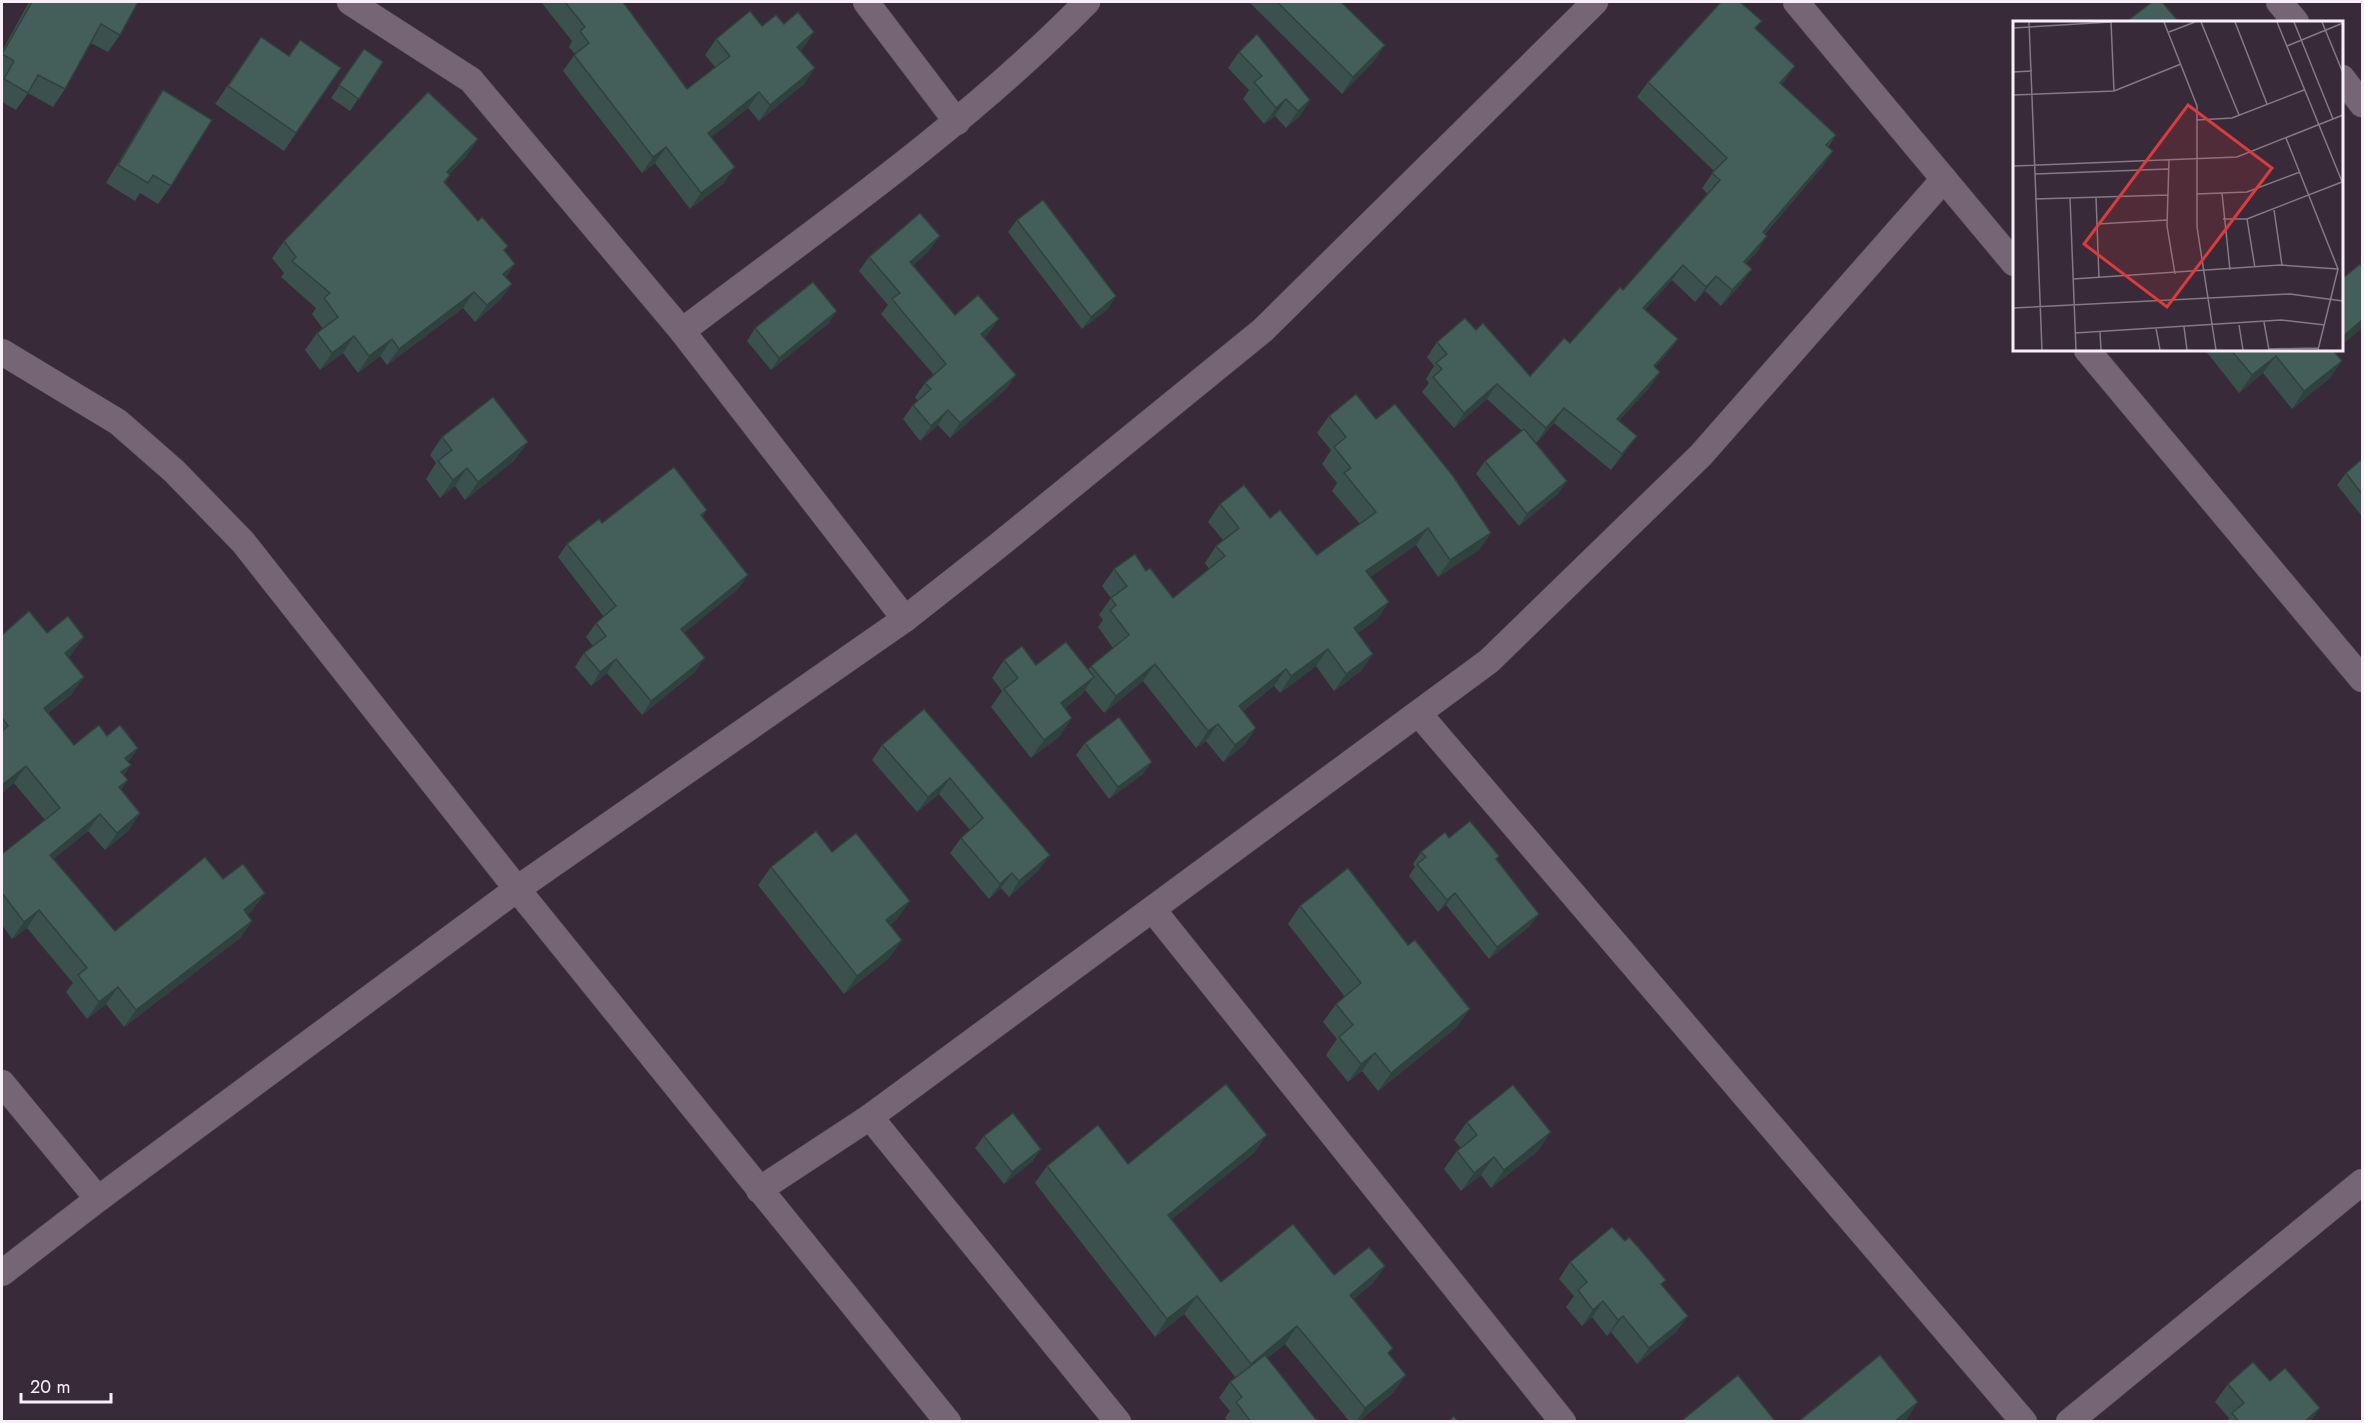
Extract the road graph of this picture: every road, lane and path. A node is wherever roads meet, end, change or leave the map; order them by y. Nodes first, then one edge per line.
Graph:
1 (350, 2) edge
2 (866, 2) edge
3 (1087, 2) edge
4 (1595, 2) edge
5 (1796, 2) edge
6 (2279, 2) edge
7 (2295, 21) edge
8 (2343, 79) edge
9 (2362, 104) edge
10 (957, 122) junction
11 (1944, 179) junction
12 (2013, 262) edge
13 (682, 331) junction
14 (2088, 351) edge
15 (2, 352) edge
16 (905, 619) junction
17 (2362, 679) edge
18 (1419, 714) junction
19 (517, 889) junction
20 (1153, 910) junction
21 (2, 1083) edge
22 (870, 1117) junction
23 (2362, 1182) edge
24 (759, 1190) junction
25 (98, 1199) junction
26 (2, 1273) edge
27 (948, 1422) edge
28 (1118, 1422) edge
29 (1563, 1422) edge
30 (2024, 1422) edge
31 (2069, 1422) edge

1 - 13 street
2 - 10 street
3 - 10 street
4 - 16 street
5 - 11 street
6 - 7 street
8 - 9 street
10 - 13 street
11 - 12 street
11 - 18 street
13 - 16 street
14 - 17 street
15 - 19 street
16 - 19 street
18 - 20 street
18 - 30 street
19 - 24 street
19 - 25 street
20 - 22 street
20 - 29 street
21 - 25 street
22 - 24 street
22 - 28 street
23 - 31 street
24 - 27 street
25 - 26 street

